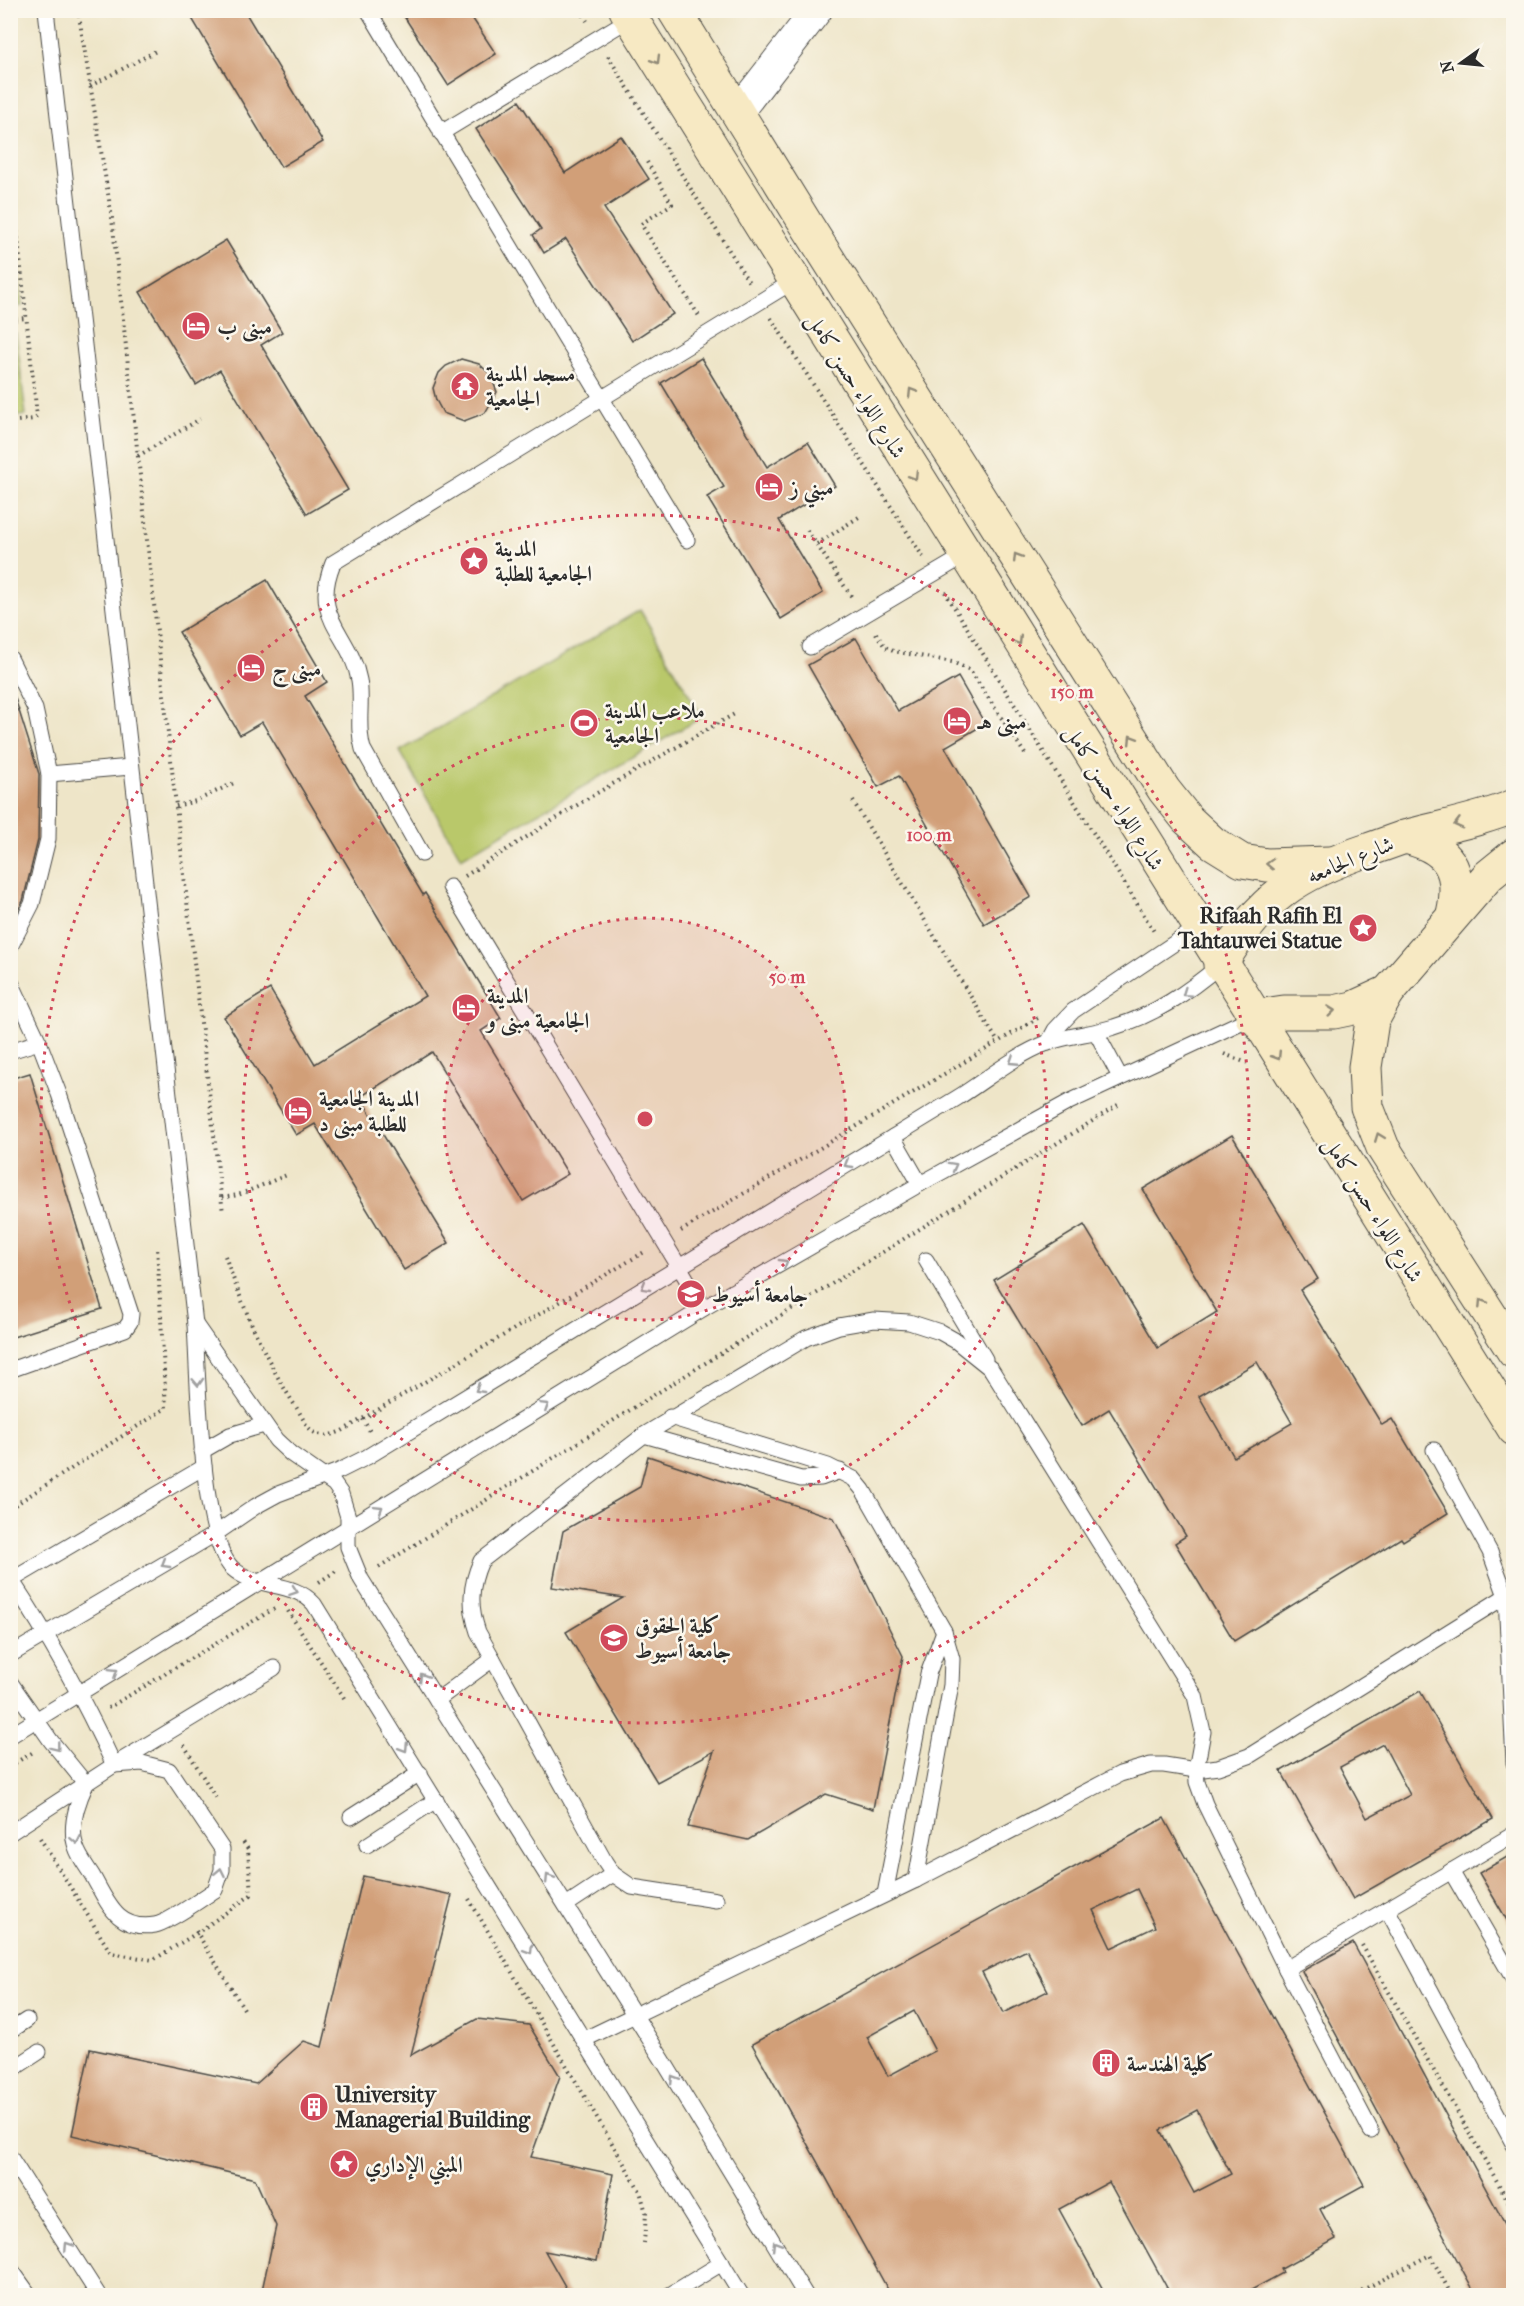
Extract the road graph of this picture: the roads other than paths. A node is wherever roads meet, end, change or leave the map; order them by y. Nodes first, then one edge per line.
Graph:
1 (46, 10) edge
2 (368, 10) edge
3 (674, 10) edge
4 (628, 14) edge
5 (801, 18) edge
6 (737, 113) junction
7 (441, 133) junction
8 (806, 224) junction
9 (771, 249) junction
10 (792, 282) junction
11 (601, 399) junction
12 (687, 540) dead end
13 (964, 556) junction
14 (810, 647) dead end
15 (10, 658) edge
16 (132, 767) junction
17 (49, 774) junction
18 (1510, 816) edge
19 (1404, 837) junction
20 (422, 854) dead end
21 (1514, 855) edge
22 (1329, 863) junction
23 (450, 887) road end
24 (1453, 914) junction
25 (1197, 928) junction
26 (10, 947) edge
27 (1220, 965) junction
28 (10, 980) edge
29 (1388, 992) junction
30 (1252, 1017) junction
31 (1096, 1032) junction
32 (39, 1042) junction
33 (1048, 1043) junction
34 (10, 1051) edge
35 (1120, 1077) junction
36 (893, 1137) junction
37 (920, 1184) junction
38 (926, 1260) dead end
39 (680, 1267) junction
40 (704, 1308) junction
41 (195, 1324) junction
42 (1514, 1352) edge
43 (10, 1370) edge
44 (991, 1370) junction
45 (670, 1418) junction
46 (264, 1425) junction
47 (1514, 1429) edge
48 (644, 1435) junction
49 (1434, 1450) dead end
50 (202, 1451) junction
51 (204, 1467) junction
52 (840, 1471) junction
53 (325, 1477) junction
54 (347, 1528) junction
55 (215, 1534) junction
56 (11, 1580) edge
57 (257, 1582) junction
58 (1510, 1594) edge
59 (944, 1631) junction
60 (47, 1634) junction
61 (10, 1655) edge
62 (493, 1659) junction
63 (274, 1668) dead end
64 (10, 1682) edge
65 (79, 1693) junction
66 (437, 1700) junction
67 (36, 1720) junction
68 (10, 1736) edge
69 (1514, 1763) edge
70 (114, 1765) junction
71 (1196, 1770) junction
72 (420, 1773) junction
73 (86, 1784) junction
74 (436, 1800) junction
75 (351, 1816) dead end
76 (10, 1833) edge
77 (1514, 1833) edge
78 (367, 1845) dead end
79 (1451, 1870) junction
80 (613, 1874) junction
81 (916, 1880) junction
82 (885, 1894) junction
83 (716, 1900) dead end
84 (566, 1905) junction
85 (1386, 1909) junction
86 (1286, 1969) junction
87 (1514, 1980) edge
88 (635, 2017) junction
89 (27, 2020) dead end
90 (10, 2031) edge
91 (585, 2039) junction
92 (39, 2052) dead end
93 (10, 2071) edge
94 (1371, 2131) dead end
95 (1514, 2145) edge
96 (10, 2157) edge
97 (722, 2263) junction
98 (10, 2268) edge
99 (30, 2295) edge
100 (99, 2295) edge
101 (668, 2295) edge
102 (742, 2295) edge
103 (806, 2295) edge

1 - 16 lane
2 - 7 lane
3 - 6 main road, شارع اللواء حسن كامل
4 - 7 lane
4 -> 9 main road, شارع اللواء حسن كامل
5 - 6 street
6 - 8 main road, شارع اللواء حسن كامل
7 - 11 lane
8 - 9 main road
22 -> 8 main road, شارع اللواء حسن كامل
9 - 10 main road, شارع اللواء حسن كامل
10 - 11 lane
10 -> 13 main road, شارع اللواء حسن كامل
11 - 12 lane
11 - 20 lane
13 - 14 lane
13 -> 25 main road, شارع اللواء حسن كامل
15 - 17 lane
16 - 17 lane
16 - 41 lane
17 - 26 lane
18 -> 19 main road, شارع الجامعه
19 - 22 main road, شارع الجامعه
19 - 24 main road
21 - 24 main road
22 - 27 main road, شارع الجامعه
23 - 39 lane
24 - 29 main road
25 - 27 main road, شارع اللواء حسن كامل
25 - 33 lane
27 - 30 main road, شارع اللواء حسن كامل
27 -> 31 lane
28 - 32 lane
30 -> 29 main road
42 -> 29 main road, شارع اللواء حسن كامل
30 - 35 lane
30 -> 47 main road, شارع اللواء حسن كامل
31 - 33 lane
31 - 35 lane
32 - 34 lane
32 - 43 lane
33 -> 36 lane
37 -> 35 lane
36 - 37 lane
36 -> 39 lane
40 -> 37 lane
38 - 44 lane
39 - 40 lane
39 -> 53 lane
54 -> 40 lane
41 - 46 lane
41 -> 50 lane
44 - 45 lane
44 - 71 lane
45 - 48 lane
45 - 52 lane
46 - 50 lane
46 - 53 lane
48 - 52 lane
48 - 62 lane
49 - 58 lane
50 - 51 lane
51 - 55 lane
51 - 56 lane
52 - 59 lane
53 - 54 lane
53 - 55 lane
54 - 57 lane
66 -> 54 lane
55 - 57 lane
55 -> 60 lane
56 - 60 lane
65 -> 57 lane
57 -> 72 lane
58 - 69 lane
58 - 71 lane
59 - 81 lane
59 - 82 lane
60 - 61 lane
60 - 65 lane
62 - 66 lane
62 - 80 lane
63 - 70 lane
64 - 67 lane
65 - 67 lane
65 - 70 lane
84 -> 66 lane
67 - 68 lane
67 -> 73 lane
70 - 73 lane
73 -> 70 lane
71 - 81 lane
71 - 86 lane
72 - 74 lane
72 - 75 lane
73 - 76 lane
74 - 78 lane
74 -> 91 lane
77 - 79 lane
79 - 85 lane
79 - 87 lane
80 - 83 lane
80 - 84 lane
81 - 82 lane
82 - 88 lane
84 - 88 lane
85 - 86 lane
85 - 95 lane
86 - 94 lane
88 - 91 lane
103 -> 88 lane
89 - 90 lane
91 - 97 lane
92 - 93 lane
100 -> 96 lane
97 - 101 lane
97 - 102 lane
98 - 99 lane

